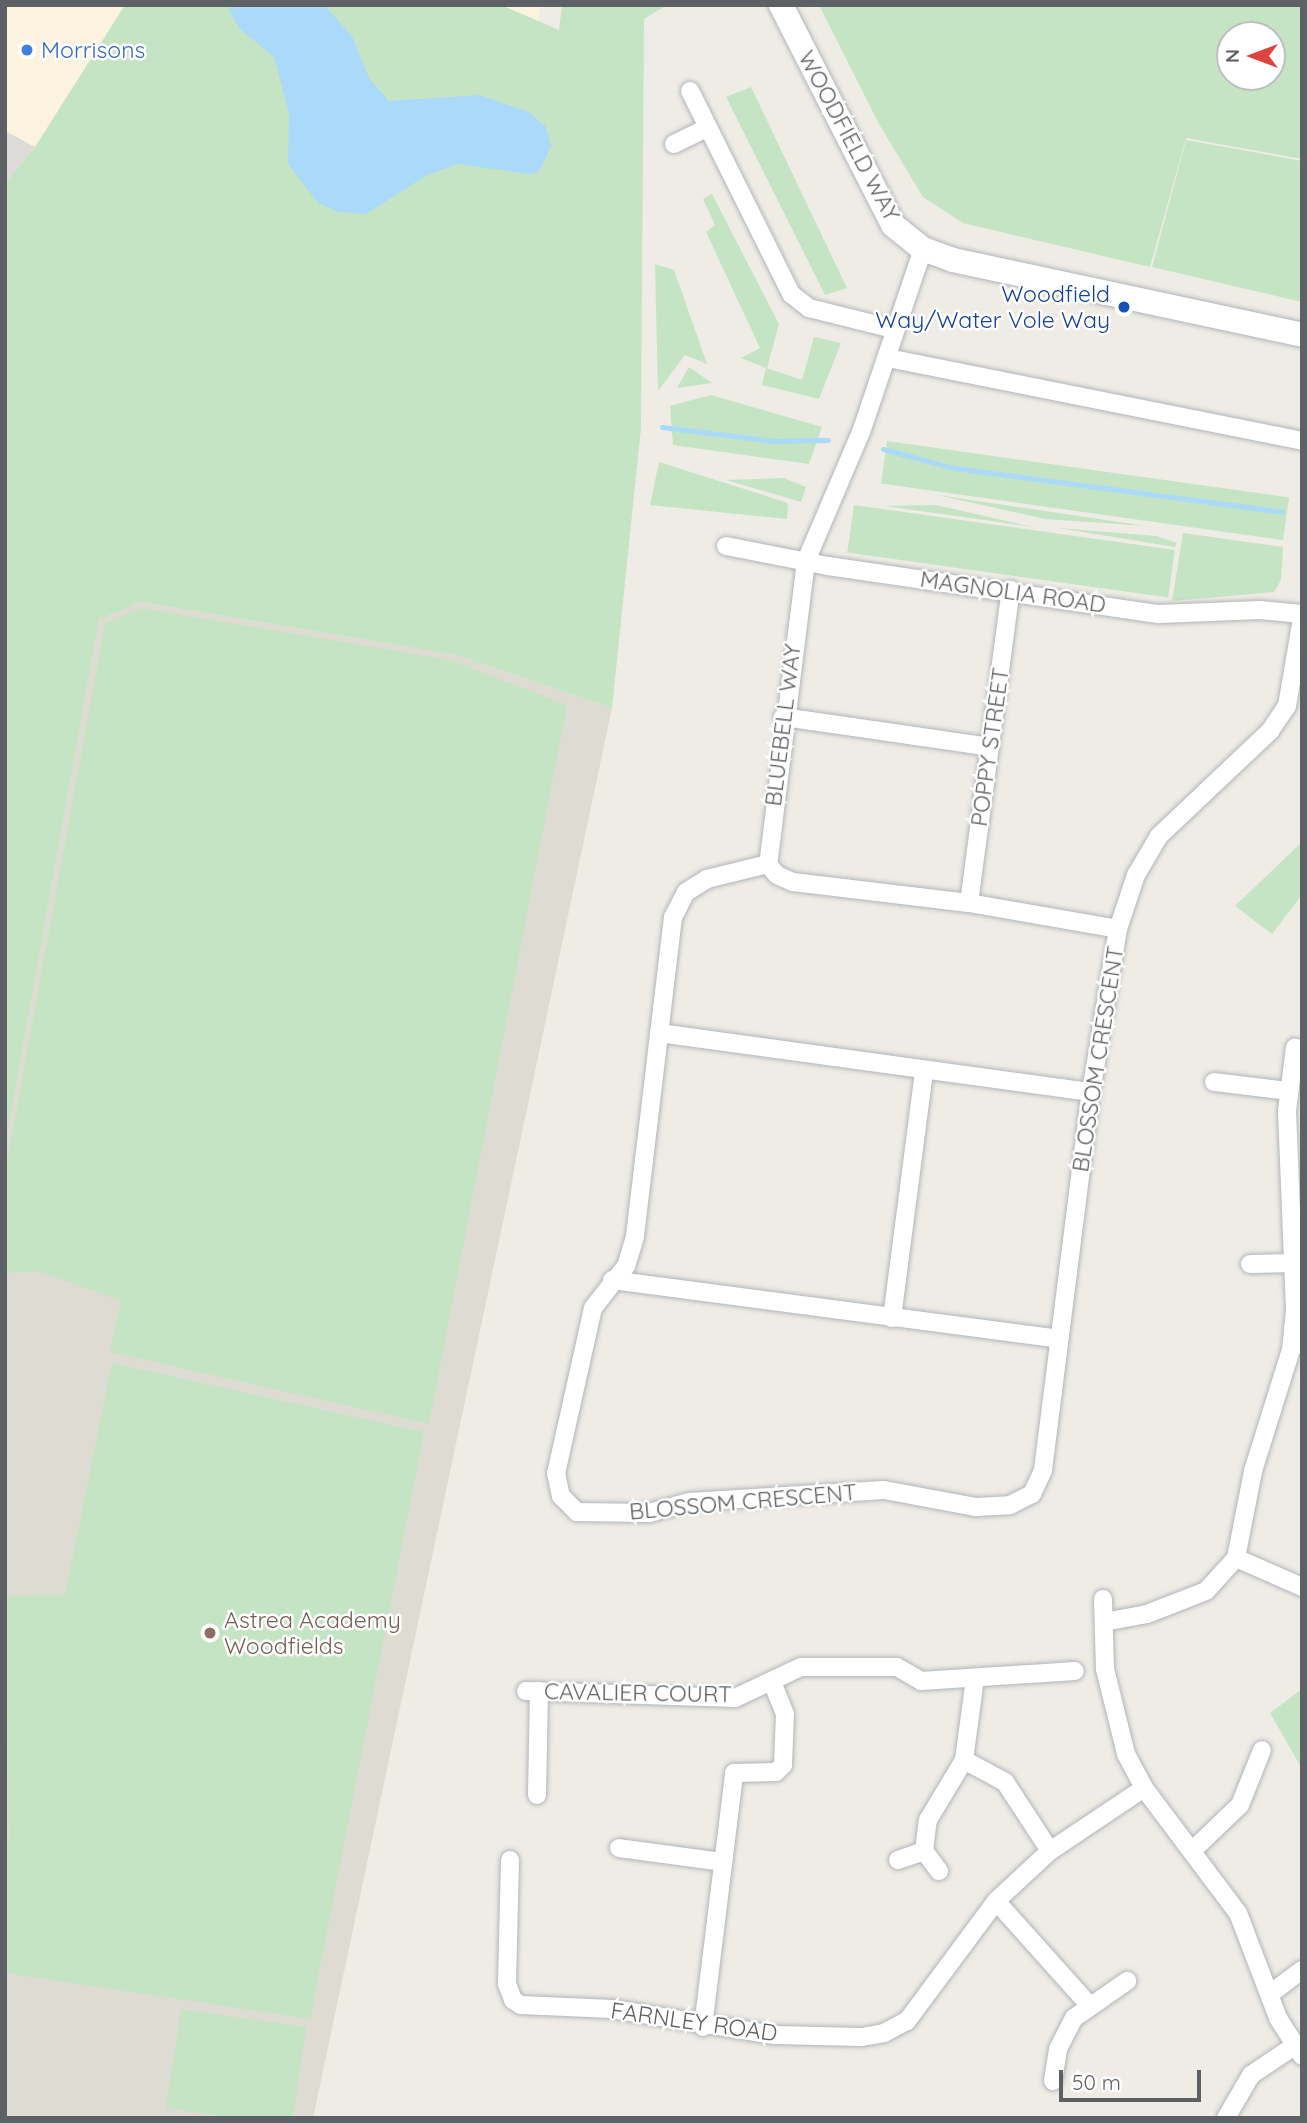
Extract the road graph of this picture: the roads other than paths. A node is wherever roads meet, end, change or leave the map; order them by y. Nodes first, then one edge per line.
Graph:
1 (781, 5) edge
2 (690, 91) dead end
3 (706, 128) junction
4 (674, 144) dead end
5 (923, 249) junction
6 (894, 329) junction
7 (1302, 335) edge
8 (888, 359) junction
9 (1302, 441) edge
10 (726, 546) dead end
11 (806, 561) junction
12 (1012, 590) junction
13 (1302, 616) edge
14 (1295, 710) edge
15 (783, 717) junction
16 (990, 747) junction
17 (768, 864) junction
18 (969, 903) junction
19 (1118, 929) junction
20 (659, 1033) junction
21 (1295, 1047) dead end
22 (924, 1070) junction
23 (1214, 1082) dead end
24 (1288, 1091) junction
25 (1091, 1092) junction
26 (1294, 1263) junction
27 (1250, 1264) dead end
28 (612, 1280) junction
29 (892, 1318) junction
30 (1058, 1339) junction
31 (1293, 1379) edge
32 (1237, 1558) junction
33 (1302, 1587) edge
34 (1103, 1598) dead end
35 (1104, 1622) junction
36 (1075, 1671) dead end
37 (975, 1679) junction
38 (772, 1681) junction
39 (1262, 1749) dead end
40 (964, 1760) junction
41 (1144, 1788) junction
42 (537, 1795) dead end
43 (619, 1848) dead end
44 (924, 1850) junction
45 (1193, 1850) junction
46 (1051, 1851) junction
47 (510, 1860) dead end
48 (898, 1860) dead end
49 (722, 1862) junction
50 (939, 1871) dead end
51 (996, 1901) junction
52 (1302, 1969) edge
53 (1127, 1980) dead end
54 (1269, 1993) junction
55 (1089, 2005) junction
56 (703, 2026) junction
57 (1298, 2051) edge
58 (1053, 2081) dead end
59 (1226, 2118) edge

1 - 5 street, WOODFIELD WAY
2 - 3 street
3 - 4 street
3 - 6 street
5 - 6 street, BLUEBELL WAY
5 - 7 street, WOODFIELD WAY
6 - 8 street, BLUEBELL WAY
8 - 9 street
8 - 11 street, BLUEBELL WAY
10 - 11 street, MAGNOLIA ROAD
11 - 12 street, MAGNOLIA ROAD
11 - 15 street, BLUEBELL WAY
12 - 13 street, MAGNOLIA ROAD
12 - 16 street, POPPY STREET
13 - 14 street, BLOSSOM CRESCENT
14 - 19 street, BLOSSOM CRESCENT
15 - 16 street
15 - 17 street, BLUEBELL WAY
16 - 18 street, POPPY STREET
17 - 18 street
17 - 20 street, BLOSSOM CRESCENT
18 - 19 street
19 - 25 street, BLOSSOM CRESCENT
20 - 22 street
20 - 28 street, BLOSSOM CRESCENT
21 - 24 street
22 - 25 street
22 - 29 street
23 - 24 street
24 - 26 street
25 - 30 street, BLOSSOM CRESCENT
26 - 27 street
26 - 31 street
28 - 29 street
28 - 30 street, BLOSSOM CRESCENT
29 - 30 street
31 - 32 street
32 - 33 street
32 - 35 street
34 - 35 street
35 - 41 street
36 - 37 street, CAVALIER COURT
37 - 38 street, CAVALIER COURT
37 - 40 street
38 - 42 street, CAVALIER COURT
38 - 49 street
39 - 45 street
40 - 44 street
40 - 46 street
41 - 45 street
41 - 46 street, FARNLEY ROAD
43 - 49 street
44 - 48 street
44 - 50 street
45 - 54 street
46 - 51 street, FARNLEY ROAD
47 - 56 street, FARNLEY ROAD
49 - 56 street
51 - 55 street
51 - 56 street, FARNLEY ROAD
52 - 54 street
53 - 55 street
54 - 57 street
55 - 58 street
57 - 59 street

